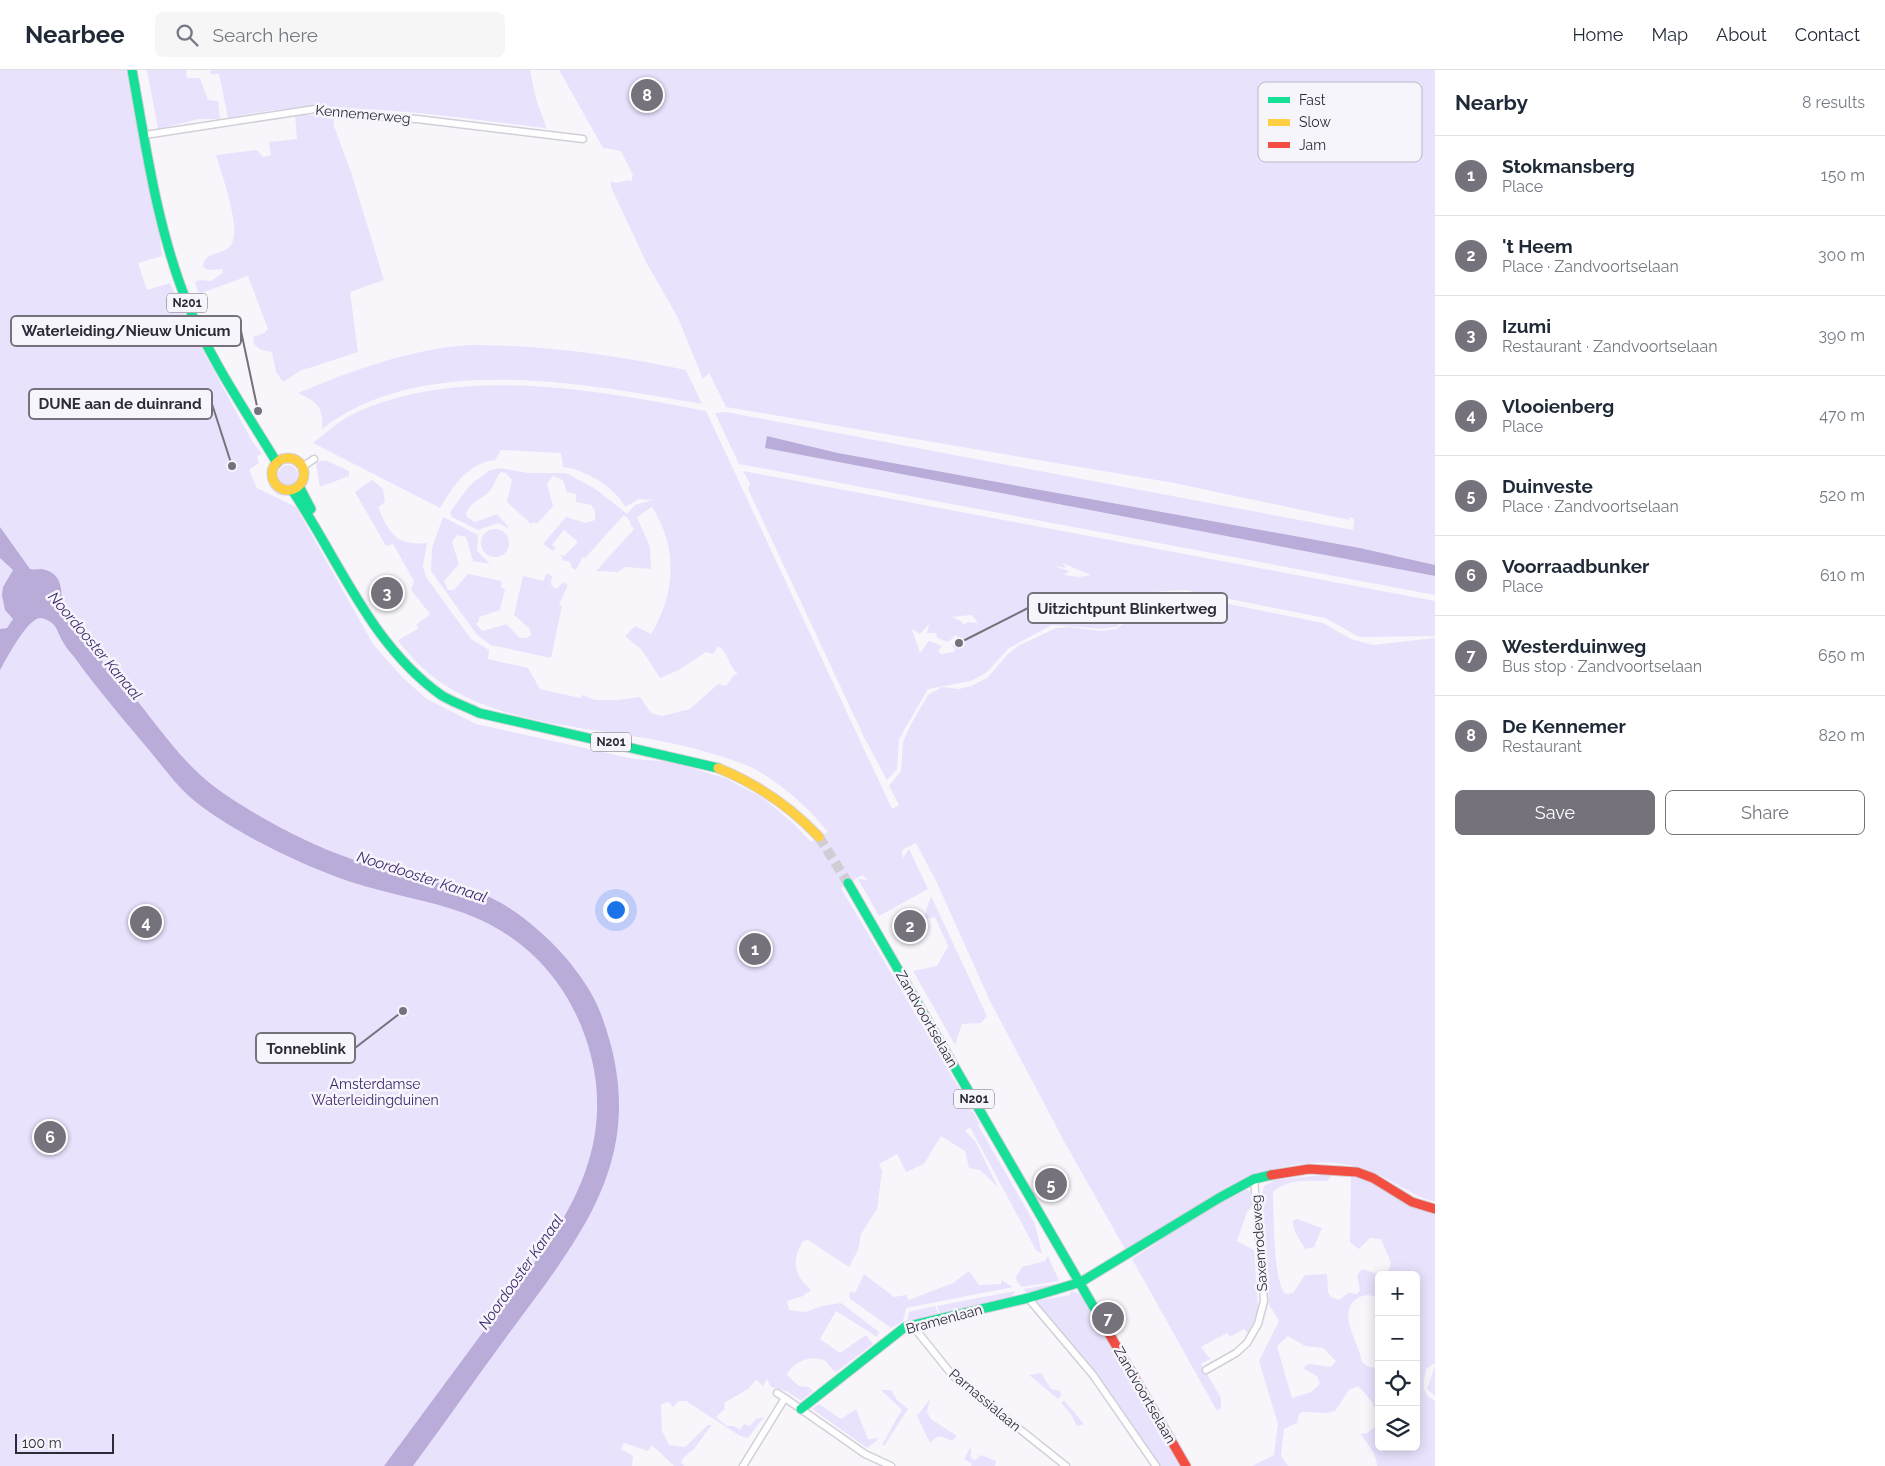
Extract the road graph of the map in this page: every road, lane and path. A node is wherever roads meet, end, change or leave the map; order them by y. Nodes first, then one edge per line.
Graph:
1 (132, 70) edge
2 (139, 70) edge
3 (148, 134) junction
4 (583, 138) dead end
5 (314, 459) dead end
6 (280, 461) junction
7 (302, 467) junction
8 (295, 488) junction
9 (819, 837) tunnel mouth
10 (848, 883) tunnel mouth
11 (1254, 1179) junction
12 (1435, 1209) edge
13 (1081, 1282) junction
14 (1028, 1298) junction
15 (912, 1326) junction
16 (1206, 1370) dead end
17 (777, 1393) dead end
18 (785, 1398) junction
19 (800, 1408) junction
20 (743, 1466) edge
21 (891, 1466) edge
22 (1066, 1466) edge
23 (1156, 1466) edge
24 (1186, 1466) edge

1 - 3 main road, N201
2 - 3 main road, N201
3 - 4 street, Kennemerweg
3 - 6 main road, N201
5 - 7 street
6 - 7 main road
6 - 8 main road, N201
7 - 8 main road
8 - 9 main road, N201
10 - 13 main road, Zandvoortselaan / N201
11 - 12 main road, Bramenlaan
11 - 13 main road, Bramenlaan
11 - 16 street, Saxenrodeweg
13 - 14 main road, Bramenlaan
13 - 24 main road, Zandvoortselaan / N201
14 - 15 main road, Bramenlaan
14 - 23 street, Zandvoortselaan
15 - 19 main road, Bramenlaan
15 - 22 street, Parnassialaan
17 - 18 street
18 - 19 street
18 - 20 street
19 - 21 street

